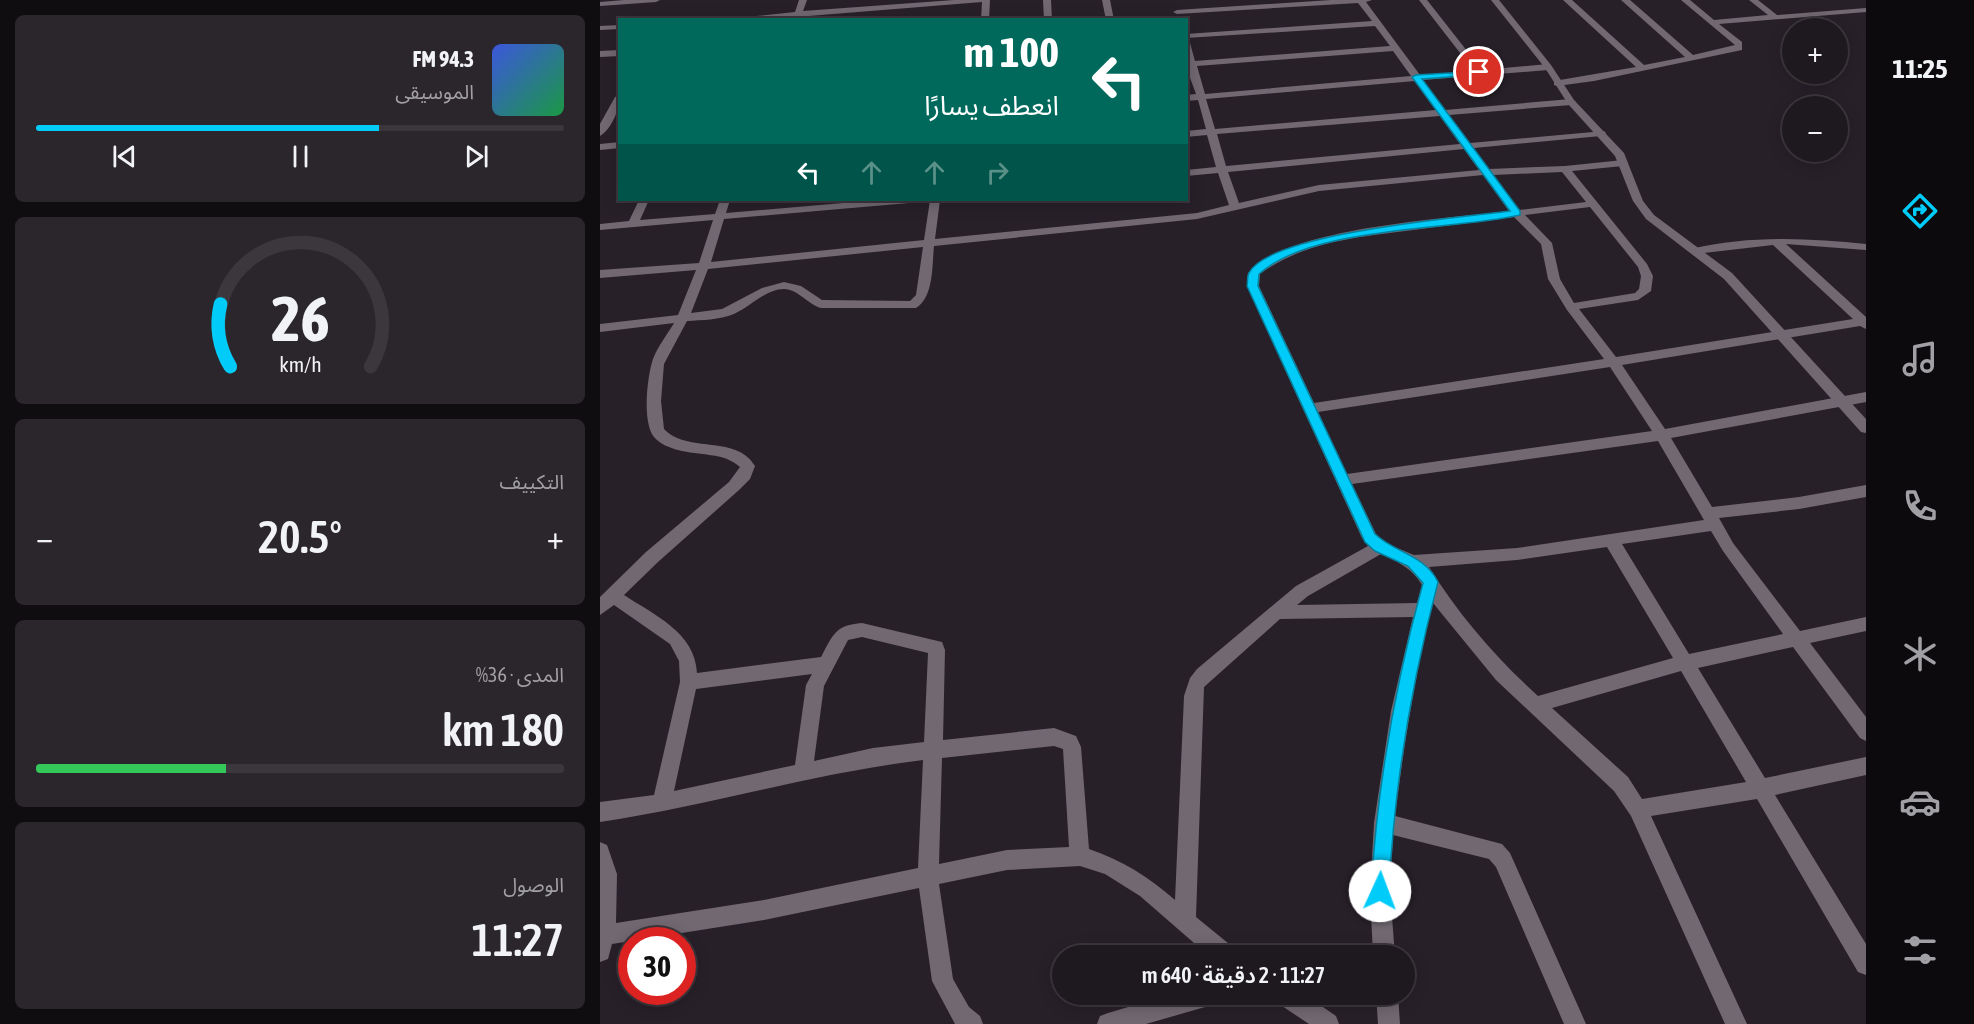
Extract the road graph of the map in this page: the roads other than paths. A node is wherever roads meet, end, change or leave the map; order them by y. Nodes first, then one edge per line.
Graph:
1 (656, 0) edge
2 (802, 0) edge
3 (859, 0) edge
4 (985, 0) edge
5 (1047, 0) edge
6 (1106, 0) edge
7 (1361, 0) edge
8 (1368, 0) edge
9 (1423, 0) edge
10 (1495, 0) edge
11 (1566, 0) edge
12 (1625, 0) edge
13 (1685, 0) edge
14 (1753, 0) edge
15 (920, 2) edge
16 (600, 4) edge
17 (1241, 4) edge
18 (1830, 6) dead end
19 (856, 9) junction
20 (1866, 10) edge
21 (1177, 12) edge
22 (1305, 12) edge
23 (1839, 12) junction
24 (798, 14) junction
25 (825, 16) edge
26 (1775, 17) junction
27 (747, 18) edge
28 (985, 18) edge
29 (1048, 18) edge
30 (1110, 18) edge
31 (1713, 22) junction
32 (1377, 23) junction
33 (618, 27) edge
34 (600, 28) edge
35 (1188, 36) edge
36 (1394, 48) junction
37 (618, 53) edge
38 (600, 54) edge
39 (1692, 58) junction
40 (1190, 64) edge
41 (1548, 67) junction
42 (1642, 68) junction
43 (1479, 72) junction
44 (1416, 77) junction
45 (1557, 83) junction
46 (1202, 96) junction
47 (1188, 98) edge
48 (618, 101) edge
49 (1571, 102) junction
50 (1441, 112) junction
51 (1211, 132) junction
52 (600, 133) edge
53 (1601, 133) junction
54 (1188, 134) edge
55 (618, 145) edge
56 (600, 147) edge
57 (1468, 147) junction
58 (1623, 163) junction
59 (1565, 169) junction
60 (1222, 170) junction
61 (1486, 172) junction
62 (1188, 173) edge
63 (644, 201) edge
64 (725, 201) edge
65 (898, 201) edge
66 (935, 201) edge
67 (1593, 204) junction
68 (1235, 207) junction
69 (1516, 213) junction
70 (719, 217) junction
71 (633, 224) junction
72 (600, 227) edge
73 (1776, 241) junction
74 (930, 242) junction
75 (1866, 247) edge
76 (1695, 251) junction
77 (702, 266) junction
78 (600, 274) edge
79 (1571, 307) junction
80 (682, 320) junction
81 (1865, 323) edge
82 (600, 328) edge
83 (1782, 334) junction
84 (1613, 362) junction
85 (1866, 397) edge
86 (1841, 401) junction
87 (1309, 409) junction
88 (1866, 428) edge
89 (1662, 435) junction
90 (1342, 480) junction
91 (1866, 491) edge
92 (1712, 518) junction
93 (1611, 538) junction
94 (1380, 547) junction
95 (1413, 562) junction
96 (1431, 582) junction
97 (606, 602) edge
98 (1423, 610) junction
99 (1276, 612) junction
100 (1866, 624) edge
101 (1796, 639) junction
102 (1683, 663) junction
103 (826, 664) junction
104 (689, 682) junction
105 (1535, 705) junction
106 (1866, 732) edge
107 (932, 751) junction
108 (1866, 766) edge
109 (803, 771) junction
110 (1760, 789) junction
111 (662, 803) junction
112 (1638, 809) junction
113 (600, 813) edge
114 (1384, 823) junction
115 (600, 852) edge
116 (1080, 856) junction
117 (928, 878) junction
118 (1185, 920) junction
119 (602, 943) edge
120 (1213, 945) edge
121 (1383, 945) edge
122 (1866, 964) edge
123 (1174, 1005) edge
124 (1300, 1005) edge
125 (1388, 1005) edge
126 (972, 1024) edge
127 (1108, 1024) edge
128 (1328, 1024) edge
129 (1389, 1024) edge
130 (1575, 1024) edge
131 (1736, 1024) edge

1 - 16 street
2 - 24 street
3 - 19 street
4 - 15 street
4 - 28 street
5 - 29 street
6 - 30 street
7 - 8 street
7 - 22 street
7 - 32 street
9 - 43 street
10 - 41 street
11 - 42 street
12 - 39 street
13 - 31 street
14 - 26 street
15 - 19 street
17 - 21 street
17 - 22 street
18 - 23 street
19 - 25 street
20 - 23 street
22 - 32 street
22 - 35 street
23 - 26 street
24 - 25 street
24 - 27 street
26 - 31 street
31 - 39 street
32 - 36 street
33 - 34 street
36 - 40 street
36 - 44 street
37 - 38 street
39 - 42 street
40 - 46 street
41 - 43 street
41 - 45 street
42 - 45 street
43 - 44 street
44 - 46 street
44 - 50 street
45 - 49 street
46 - 47 street
46 - 51 street
48 - 52 street
49 - 50 street
49 - 53 street
50 - 51 street
50 - 57 street
51 - 54 street
51 - 60 street
53 - 57 street
53 - 58 street
55 - 56 street
57 - 60 street
57 - 61 street
58 - 59 street
58 - 76 street
59 - 61 street
59 - 67 street
60 - 62 street
60 - 68 street
61 - 68 street
61 - 69 street
63 - 71 street
64 - 70 street
65 - 70 street
66 - 74 street
67 - 69 street
67 - 79 street
68 - 74 street
69 - 79 street
69 - 87 street
70 - 71 street
70 - 77 street
71 - 72 street
73 - 75 street
73 - 76 street
73 - 81 street
74 - 77 street
74 - 80 street
76 - 83 street
77 - 78 street
77 - 80 street
79 - 84 street
80 - 82 street
80 - 97 street
81 - 83 street
83 - 84 street
83 - 86 street
84 - 87 street
84 - 89 street
85 - 86 street
86 - 88 street
86 - 89 street
87 - 90 street
89 - 90 street
89 - 92 street
90 - 94 street
91 - 92 street
92 - 93 street
92 - 101 street
93 - 95 street
93 - 102 street
94 - 95 street
94 - 99 street
95 - 96 street
96 - 98 street
96 - 105 street
97 - 104 street
98 - 99 street
98 - 114 street
99 - 118 street
100 - 101 street
101 - 102 street
101 - 106 street
102 - 105 street
102 - 110 street
103 - 104 street
103 - 107 street
103 - 109 street
104 - 111 street
105 - 112 street
107 - 109 street
107 - 116 street
107 - 117 street
108 - 110 street
109 - 111 street
110 - 112 street
110 - 122 street
111 - 113 street
112 - 131 street
114 - 121 street
114 - 130 street
115 - 119 street
116 - 117 street
116 - 118 street
117 - 119 street
117 - 126 street
118 - 120 street
123 - 127 street
124 - 128 street
125 - 129 street

